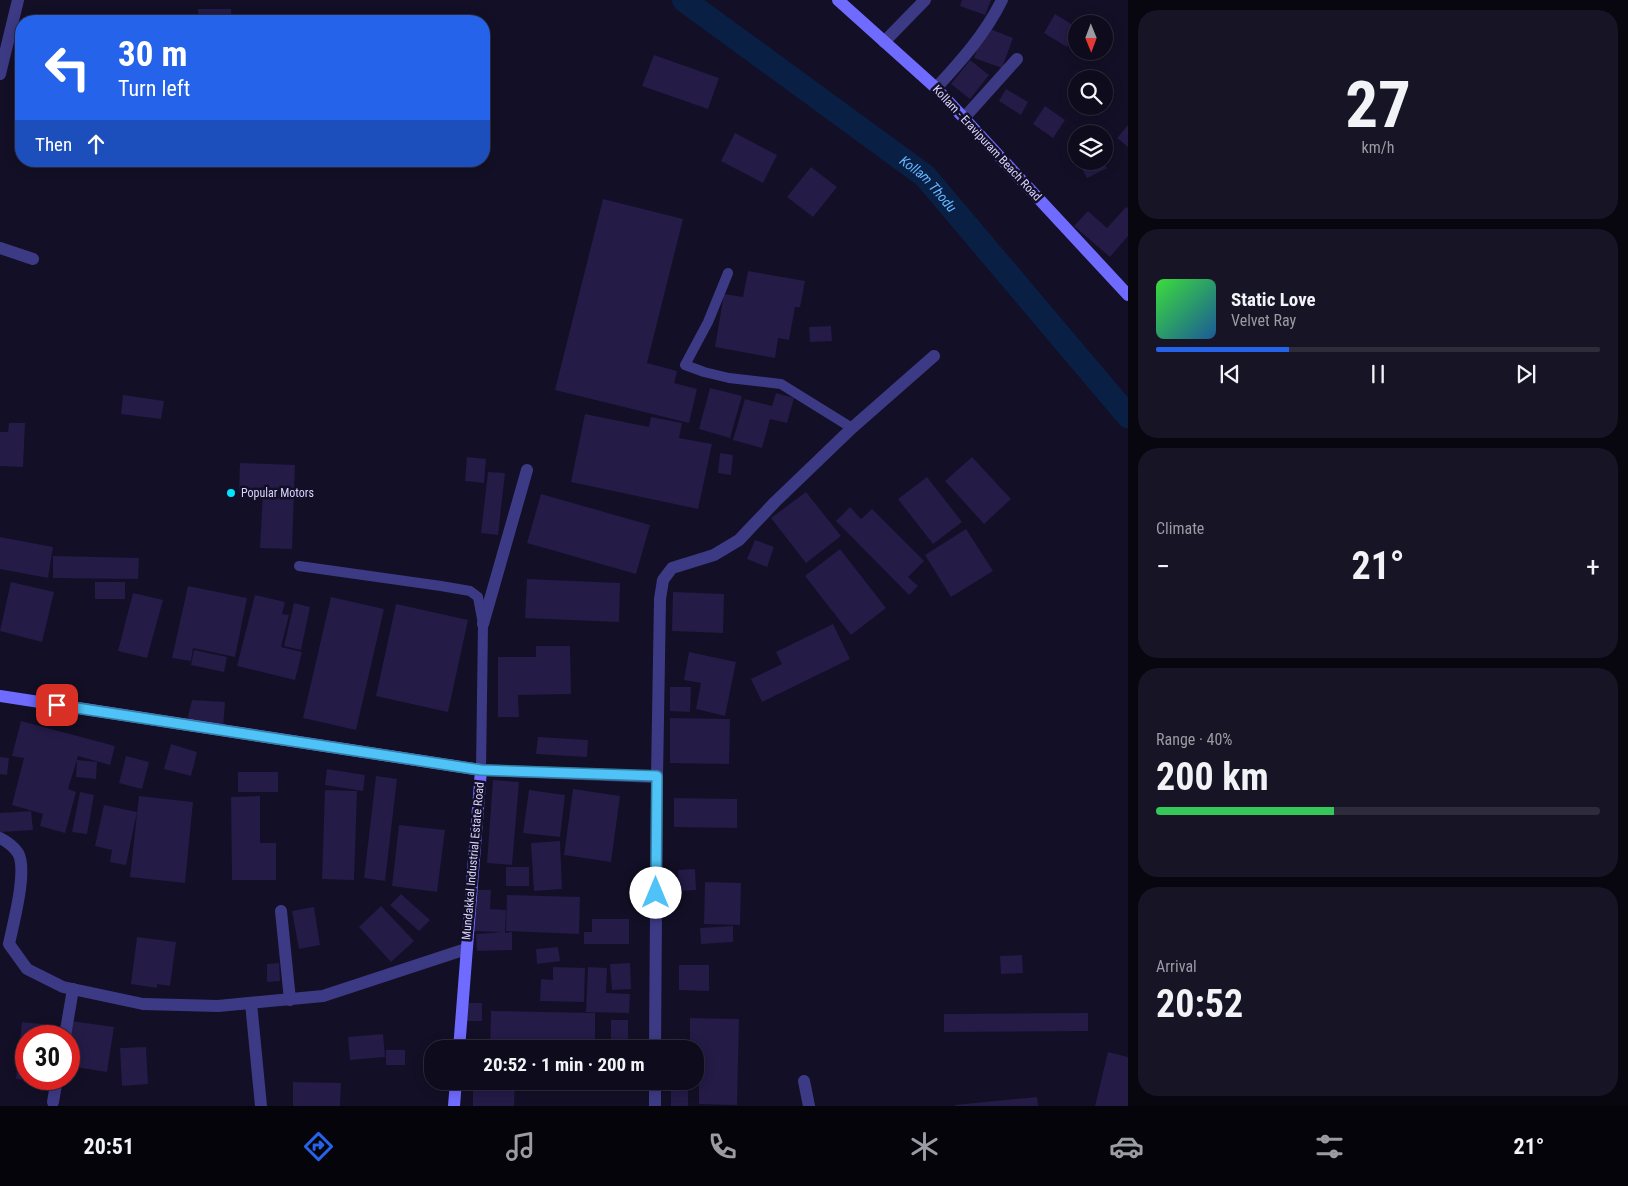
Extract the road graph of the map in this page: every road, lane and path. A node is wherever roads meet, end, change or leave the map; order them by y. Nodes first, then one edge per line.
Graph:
1 (18, 0) edge
2 (838, 0) edge
3 (925, 0) edge
4 (1002, 0) edge
5 (884, 42) junction
6 (1017, 59) dead end
7 (0, 74) edge
8 (936, 88) junction
9 (964, 118) junction
10 (0, 248) edge
11 (33, 259) dead end
12 (728, 273) dead end
13 (1128, 295) edge
14 (934, 356) dead end
15 (852, 428) junction
16 (527, 470) dead end
17 (300, 566) dead end
18 (483, 624) junction
19 (0, 696) edge
20 (481, 770) junction
21 (657, 776) junction
22 (0, 838) edge
23 (281, 911) dead end
24 (4, 944) edge
25 (466, 949) junction
26 (74, 989) junction
27 (290, 1000) junction
28 (251, 1003) junction
29 (67, 1025) edge
30 (459, 1040) edge
31 (656, 1040) edge
32 (804, 1081) dead end
33 (56, 1090) edge
34 (455, 1090) edge
35 (655, 1090) edge
36 (53, 1102) dead end
37 (261, 1106) edge
38 (454, 1106) edge
39 (655, 1106) edge
40 (809, 1106) edge

1 - 7 street
2 - 5 street, Kollam - Eravipuram Beach Road
3 - 5 street
4 - 8 street
5 - 8 street, Kollam - Eravipuram Beach Road
6 - 9 street
8 - 9 street, Kollam - Eravipuram Beach Road
9 - 13 street, Kollam - Eravipuram Beach Road
10 - 11 street
12 - 15 lane
14 - 15 street
15 - 21 street
16 - 18 street
17 - 18 lane
18 - 20 lane
19 - 20 street, Mundakkal Industrial Estate Road
20 - 21 street
20 - 25 street, Mundakkal Industrial Estate Road
21 - 31 street
22 - 24 street
23 - 27 street
24 - 26 street
25 - 27 street
25 - 30 street, Mundakkal Industrial Estate Road
26 - 28 street
26 - 29 street
27 - 28 street
28 - 37 street
32 - 40 street
33 - 36 street
34 - 38 street
35 - 39 street

